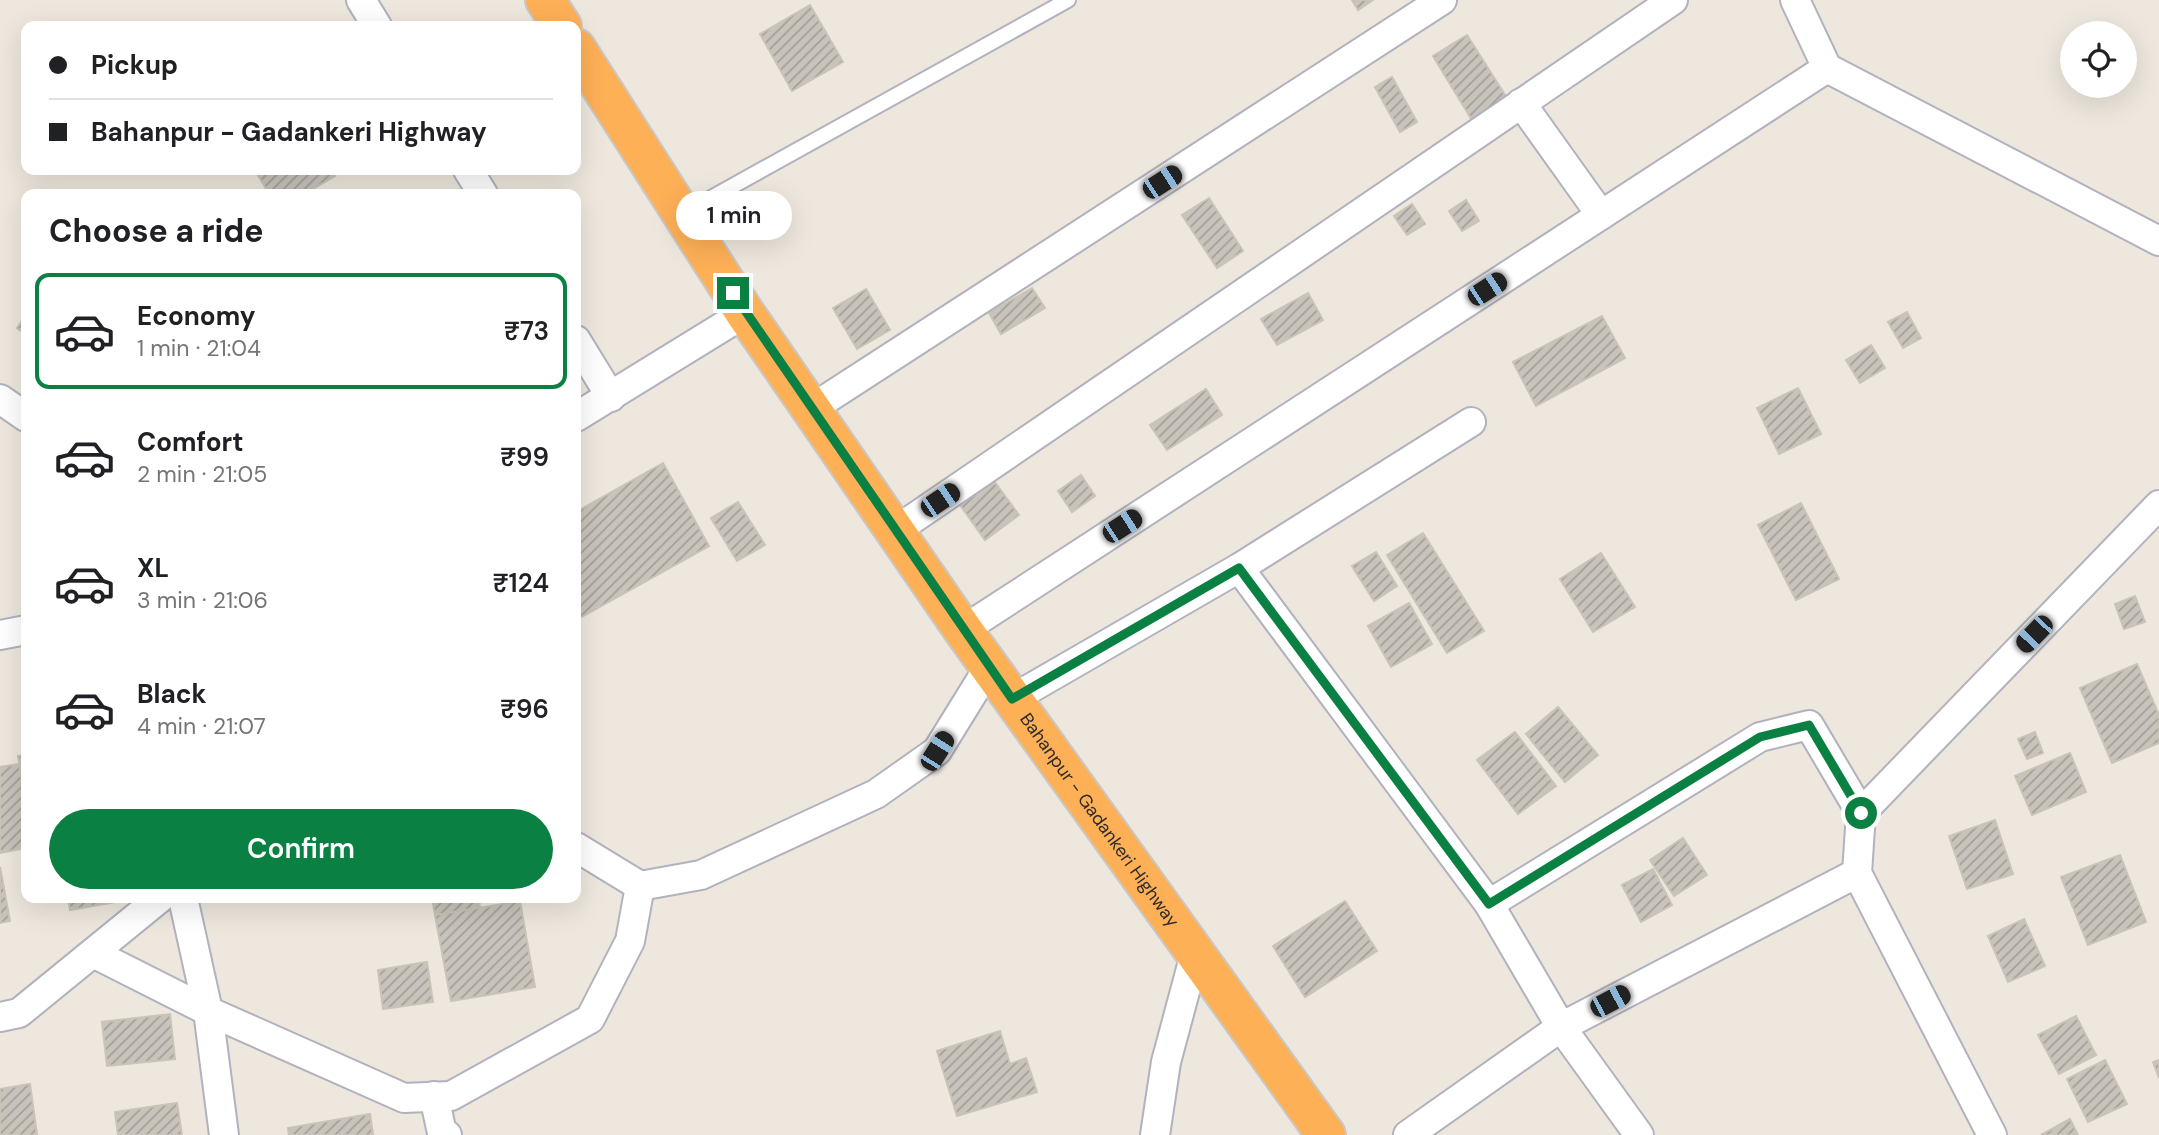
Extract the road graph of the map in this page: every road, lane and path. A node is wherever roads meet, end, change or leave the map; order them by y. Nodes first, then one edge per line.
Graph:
1 (361, 0) edge
2 (545, 0) edge
3 (1068, 0) edge
4 (1442, 0) edge
5 (1673, 0) edge
6 (1795, 0) edge
7 (374, 21) edge
8 (559, 21) edge
9 (581, 56) edge
10 (1827, 68) junction
11 (1521, 103) junction
12 (683, 214) junction
13 (1601, 215) junction
14 (2159, 241) edge
15 (745, 313) junction
16 (581, 348) edge
17 (611, 397) junction
18 (0, 399) edge
19 (811, 409) junction
20 (21, 414) edge
21 (581, 414) edge
22 (1471, 422) dead end
23 (2159, 505) edge
24 (895, 531) junction
25 (1239, 568) junction
26 (963, 629) junction
27 (21, 631) edge
28 (0, 635) edge
29 (989, 667) junction
30 (1012, 699) junction
31 (1861, 813) junction
32 (581, 850) edge
33 (1857, 873) junction
34 (640, 886) junction
35 (154, 903) edge
36 (184, 903) edge
37 (1489, 904) junction
38 (93, 953) junction
39 (1195, 954) junction
40 (208, 1011) junction
41 (0, 1017) edge
42 (1561, 1027) junction
43 (434, 1096) junction
44 (224, 1135) edge
45 (447, 1135) edge
46 (1154, 1135) edge
47 (1326, 1135) edge
48 (1408, 1135) edge
49 (1639, 1135) edge
50 (1992, 1135) edge

1 - 7 street
2 - 8 highway
3 - 12 lane
4 - 19 street
5 - 11 street
6 - 10 street
9 - 12 highway, Bahanpur - Gadankeri Highway
10 - 13 street
10 - 14 street
11 - 13 street
11 - 24 street
12 - 15 highway, Bahanpur - Gadankeri Highway
13 - 26 street
15 - 17 street
15 - 19 highway, Bahanpur - Gadankeri Highway
16 - 17 street
17 - 21 street
18 - 20 street
19 - 24 highway, Bahanpur - Gadankeri Highway
22 - 25 street
23 - 31 street
24 - 26 highway, Bahanpur - Gadankeri Highway
25 - 30 street
25 - 37 street
26 - 29 highway, Bahanpur - Gadankeri Highway
27 - 28 street
29 - 30 highway, Bahanpur - Gadankeri Highway
29 - 34 street
30 - 39 highway, Bahanpur - Gadankeri Highway
31 - 33 street
31 - 37 street
32 - 34 street
33 - 42 street
33 - 50 street
34 - 43 street
35 - 38 street
36 - 40 street
37 - 42 street
38 - 40 street
38 - 41 street
39 - 46 street
39 - 47 highway, Bahanpur - Gadankeri Highway
40 - 43 street
40 - 44 street
42 - 48 street
42 - 49 street
43 - 45 street

